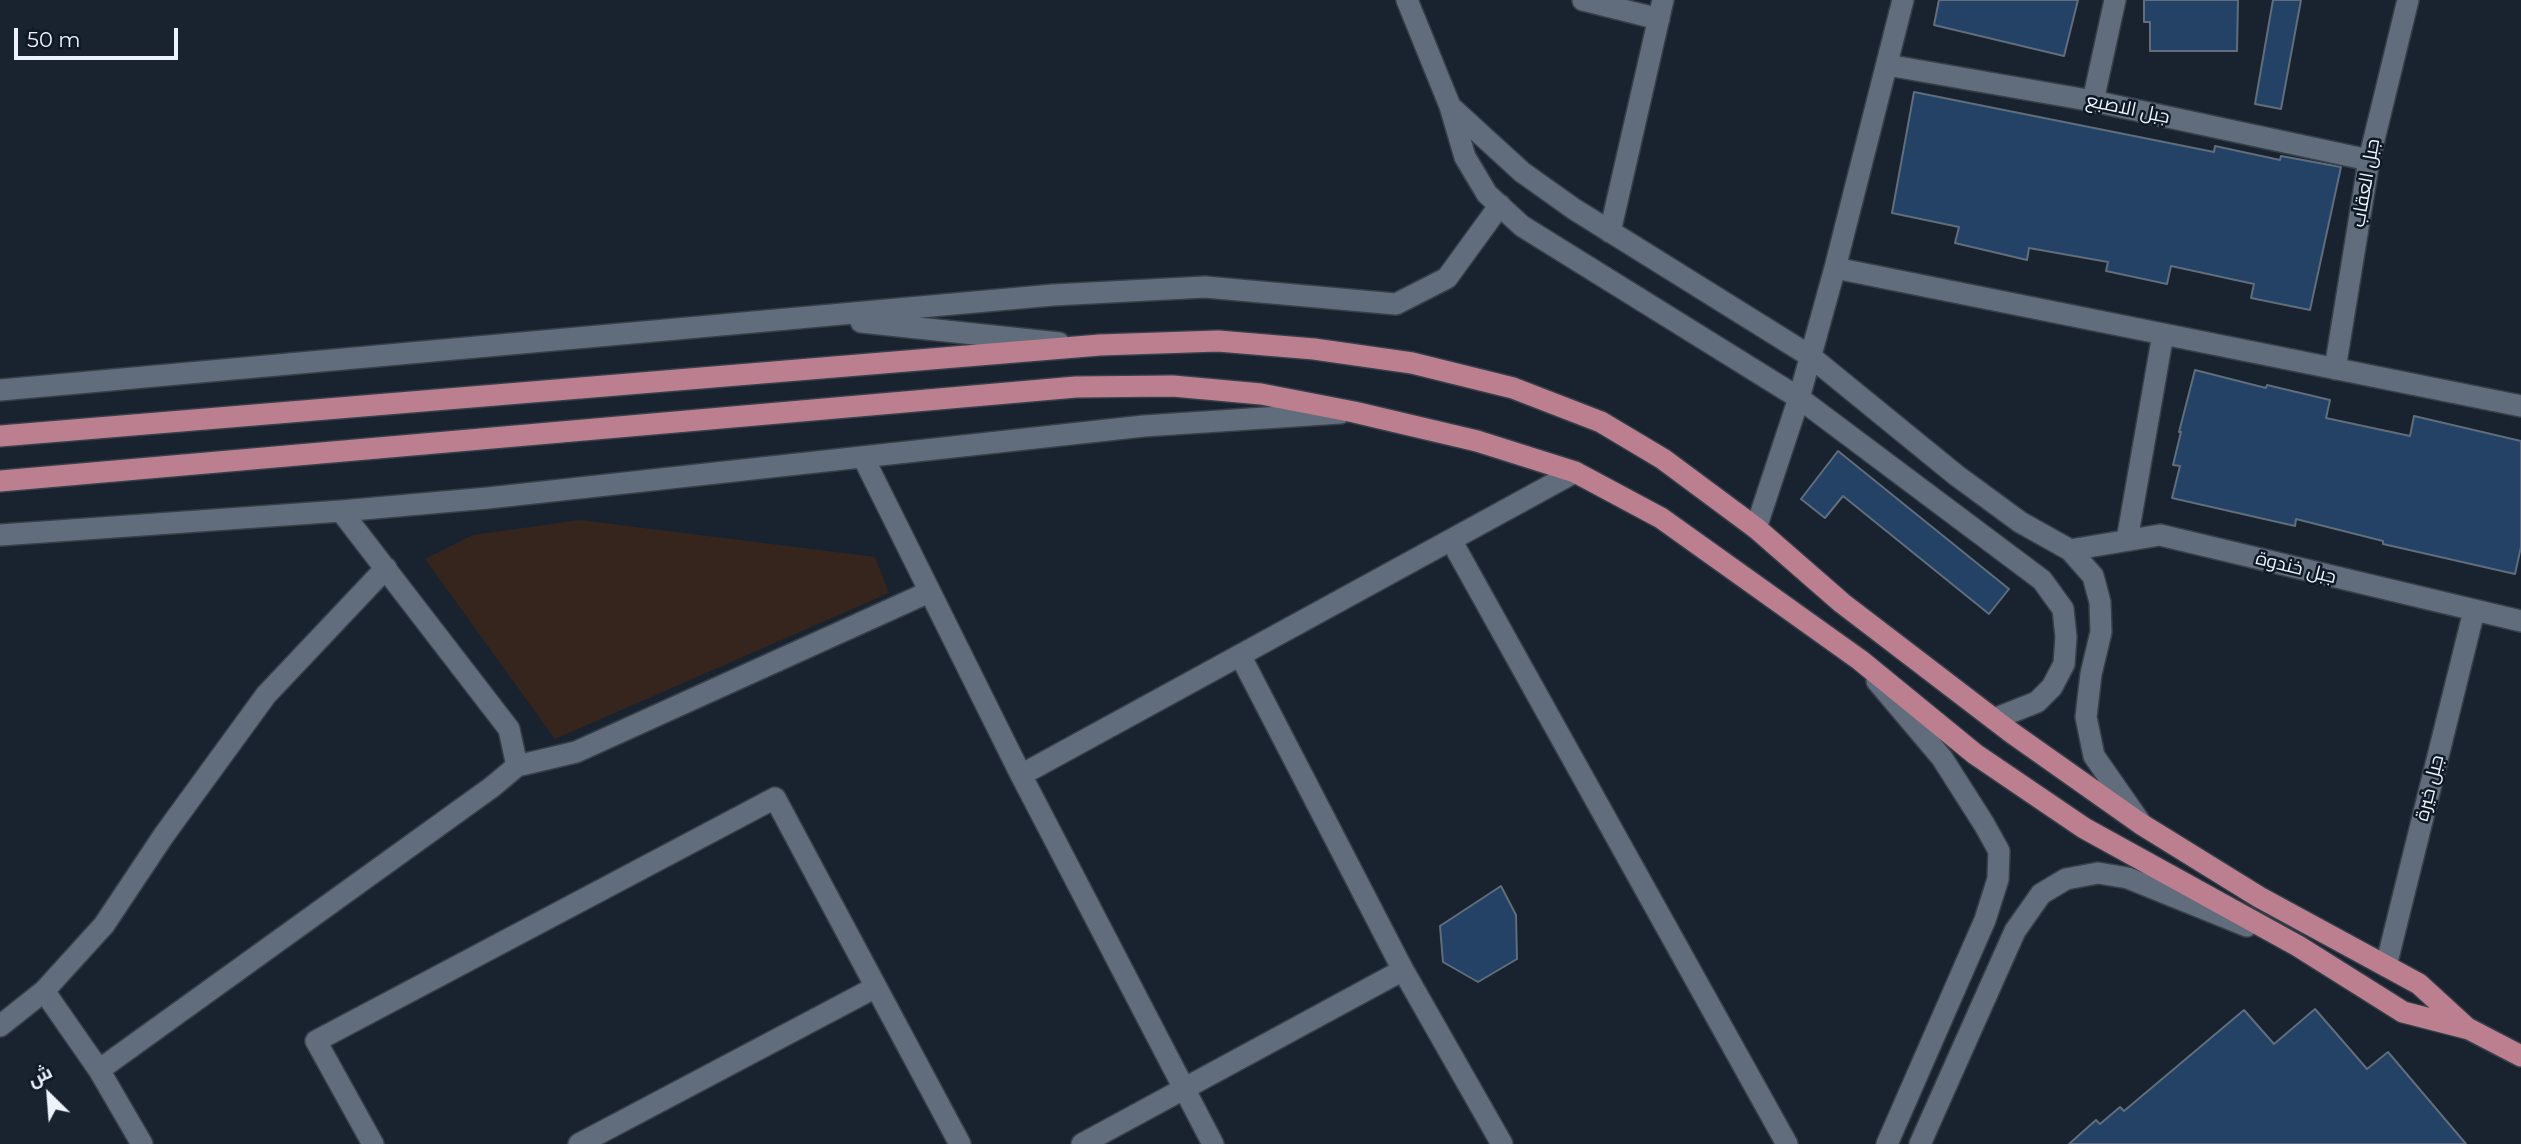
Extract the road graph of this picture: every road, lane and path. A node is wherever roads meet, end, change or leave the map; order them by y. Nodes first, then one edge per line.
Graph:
1 (1407, 0) edge
2 (1583, 0) edge
3 (1903, 0) edge
4 (2115, 0) edge
5 (2408, 0) edge
6 (1661, 10) edge
7 (1887, 65) junction
8 (2093, 101) junction
9 (1450, 106) junction
10 (2369, 160) junction
11 (1500, 205) junction
12 (1610, 232) junction
13 (1835, 268) junction
14 (814, 317) junction
15 (2163, 334) junction
16 (1082, 346) junction
17 (1810, 356) junction
18 (2335, 369) junction
19 (0, 390) edge
20 (1799, 398) junction
21 (2520, 403) edge
22 (1354, 412) junction
23 (0, 436) edge
24 (863, 457) junction
25 (1575, 472) junction
26 (0, 481) edge
27 (341, 511) junction
28 (1756, 528) junction
29 (0, 535) edge
30 (1451, 540) junction
31 (2127, 540) junction
32 (2070, 550) junction
33 (386, 568) junction
34 (929, 592) junction
35 (2474, 611) junction
36 (2521, 621) edge
37 (1240, 655) junction
38 (1860, 660) junction
39 (1994, 719) junction
40 (517, 766) junction
41 (1020, 775) junction
42 (2141, 824) junction
43 (2298, 946) junction
44 (2386, 966) junction
45 (1403, 970) junction
46 (876, 987) junction
47 (44, 991) junction
48 (0, 1026) edge
49 (2469, 1029) junction
50 (2521, 1056) edge
51 (99, 1070) junction
52 (1184, 1089) junction
53 (142, 1144) edge
54 (373, 1144) edge
55 (579, 1144) edge
56 (960, 1144) edge
57 (1082, 1144) edge
58 (1213, 1144) edge
59 (1502, 1144) edge
60 (1787, 1144) edge
61 (1887, 1144) edge
62 (1920, 1144) edge

1 - 9 street
2 - 6 street
3 - 7 street
4 - 8 street
5 - 10 street, جبل العقاب
6 - 12 street
7 - 8 street, جبل الاصبع
7 - 13 street
8 - 10 street, جبل الاصبع
9 - 11 street
9 - 12 street
10 - 18 street, جبل العقاب
11 - 14 street
11 - 20 street
12 - 17 street
13 - 15 street
13 - 17 street
14 - 16 street
14 - 19 street
15 - 18 street
15 - 31 street
16 - 23 main road
16 - 28 main road
17 - 20 street
17 - 32 street
18 - 21 street
20 - 28 street
20 - 39 street
22 - 24 street
22 - 25 main road
22 - 26 main road
24 - 27 street
24 - 34 street
25 - 30 street
25 - 38 main road
27 - 29 street
27 - 33 street
28 - 39 main road
30 - 37 street
30 - 60 street
31 - 32 street, جبل خندوة
31 - 35 street, جبل خندوة
32 - 42 street
33 - 40 street
33 - 47 street
34 - 40 street
34 - 41 street
35 - 36 street, جبل خندوة
35 - 44 street, جبل خيرة
37 - 41 street
37 - 45 street
38 - 43 main road
38 - 61 street
39 - 42 main road
40 - 51 street
41 - 52 street
42 - 44 main road
43 - 49 main road
43 - 62 street
44 - 49 main road
45 - 52 street
45 - 59 street
46 - 54 street
46 - 55 street
46 - 56 street
47 - 48 street
47 - 51 street
49 - 50 main road
51 - 53 street
52 - 57 street
52 - 58 street

